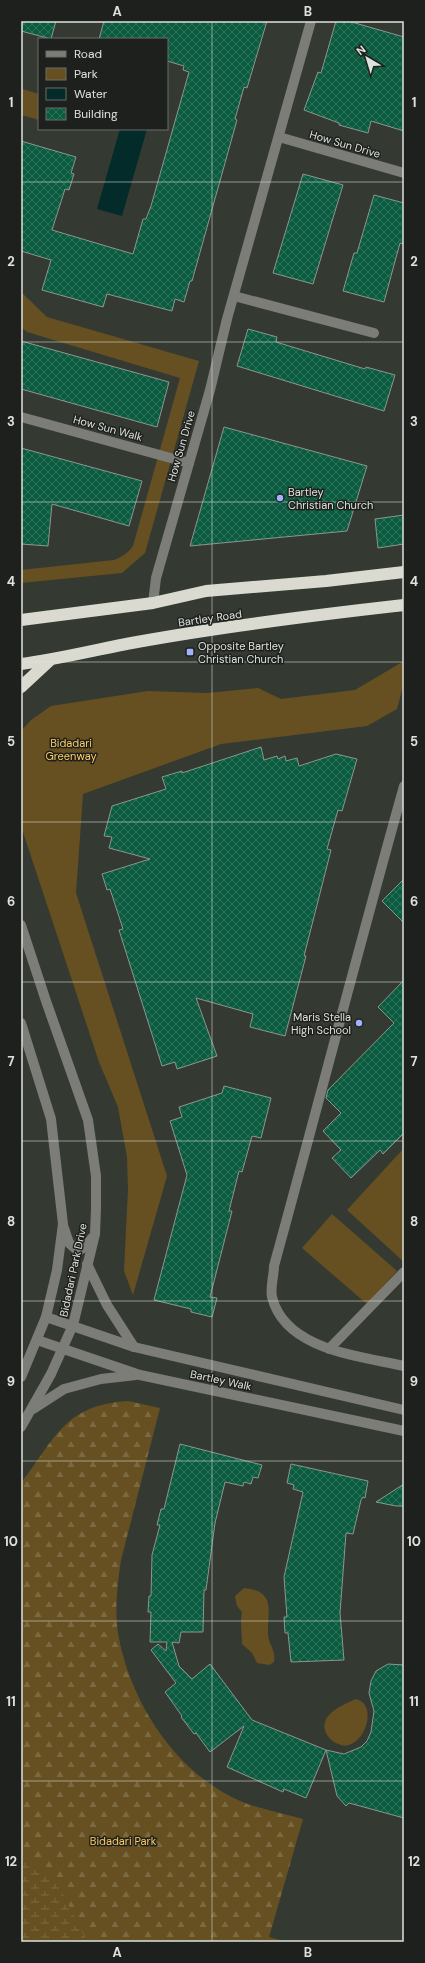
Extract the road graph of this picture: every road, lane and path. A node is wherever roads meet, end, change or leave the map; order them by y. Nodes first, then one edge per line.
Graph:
1 (311, 21) edge
2 (279, 137) junction
3 (404, 173) edge
4 (234, 296) junction
5 (374, 333) dead end
6 (21, 417) edge
7 (189, 463) junction
8 (404, 572) edge
9 (153, 603) junction
10 (404, 605) edge
11 (21, 620) edge
12 (49, 661) junction
13 (21, 664) edge
14 (21, 687) edge
15 (404, 786) edge
16 (21, 926) edge
17 (21, 1023) edge
18 (63, 1224) junction
19 (95, 1234) junction
20 (87, 1264) junction
21 (404, 1272) edge
22 (46, 1317) junction
23 (73, 1325) junction
24 (37, 1340) junction
25 (134, 1347) junction
26 (64, 1348) junction
27 (329, 1349) junction
28 (404, 1366) edge
29 (140, 1375) junction
30 (21, 1377) edge
31 (32, 1410) junction
32 (404, 1410) edge
33 (21, 1427) edge
34 (404, 1431) edge

1 - 2 street, How Sun Drive
2 - 3 street, How Sun Drive
2 - 4 street, How Sun Drive
4 - 5 street
4 - 7 street, How Sun Drive
6 - 7 street, How Sun Walk
7 - 9 street, How Sun Drive
8 - 9 highway
9 - 11 highway
10 - 12 highway, Bartley Road
12 - 13 highway, Bartley Road
12 - 14 highway
15 - 27 street
16 - 19 street, Bidadari Park Drive
17 - 18 street, Bidadari Park Drive
18 - 19 street
18 - 22 street, Bidadari Park Drive
19 - 20 street, Bidadari Park Drive
20 - 23 street, Bidadari Park Drive
20 - 25 street
21 - 27 street
22 - 23 street, Bartley Walk
22 - 24 street, Bidadari Park Drive
23 - 25 street, Bartley Walk
23 - 26 street, Bidadari Park Drive
24 - 26 street, Bartley Walk
24 - 30 street, Bidadari Park Drive
25 - 32 street, Bartley Walk
26 - 29 street, Bartley Walk
26 - 31 street, Bidadari Park Drive
27 - 28 street
29 - 31 street
29 - 34 street, Bartley Walk
31 - 33 street, Bidadari Park Drive

